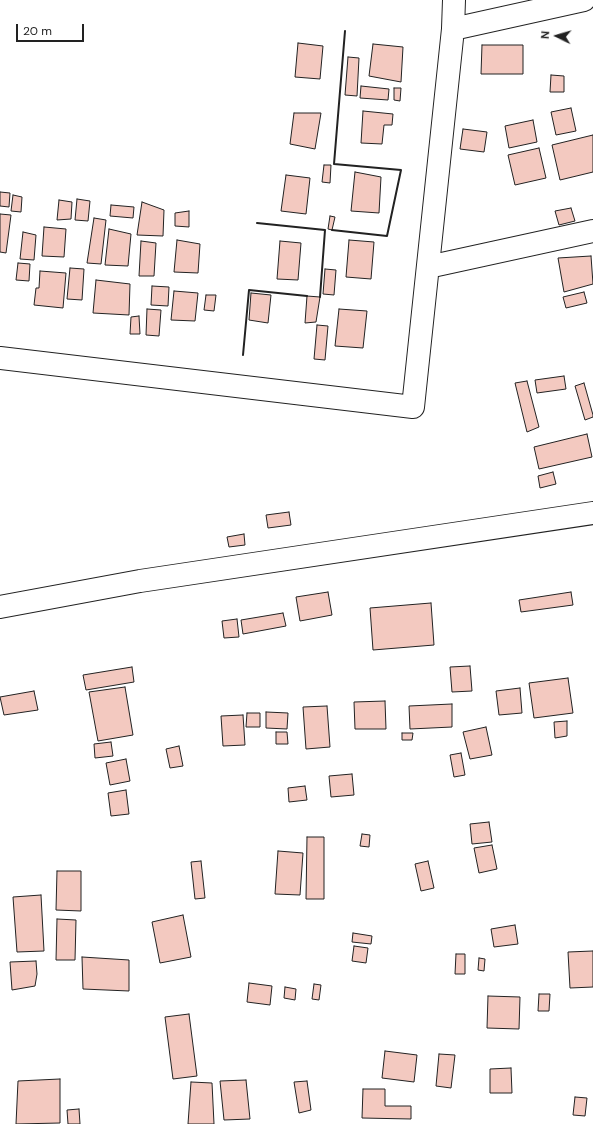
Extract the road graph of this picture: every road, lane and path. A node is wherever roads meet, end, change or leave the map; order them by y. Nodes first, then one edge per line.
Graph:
1 (454, 0) edge
2 (584, 0) edge
3 (453, 30) junction
4 (593, 231) edge
5 (428, 267) junction
6 (0, 358) edge
7 (593, 513) edge
8 (0, 607) edge

1 - 3 street
2 - 3 street
3 - 5 street
4 - 5 street
5 - 6 street
7 - 8 street

